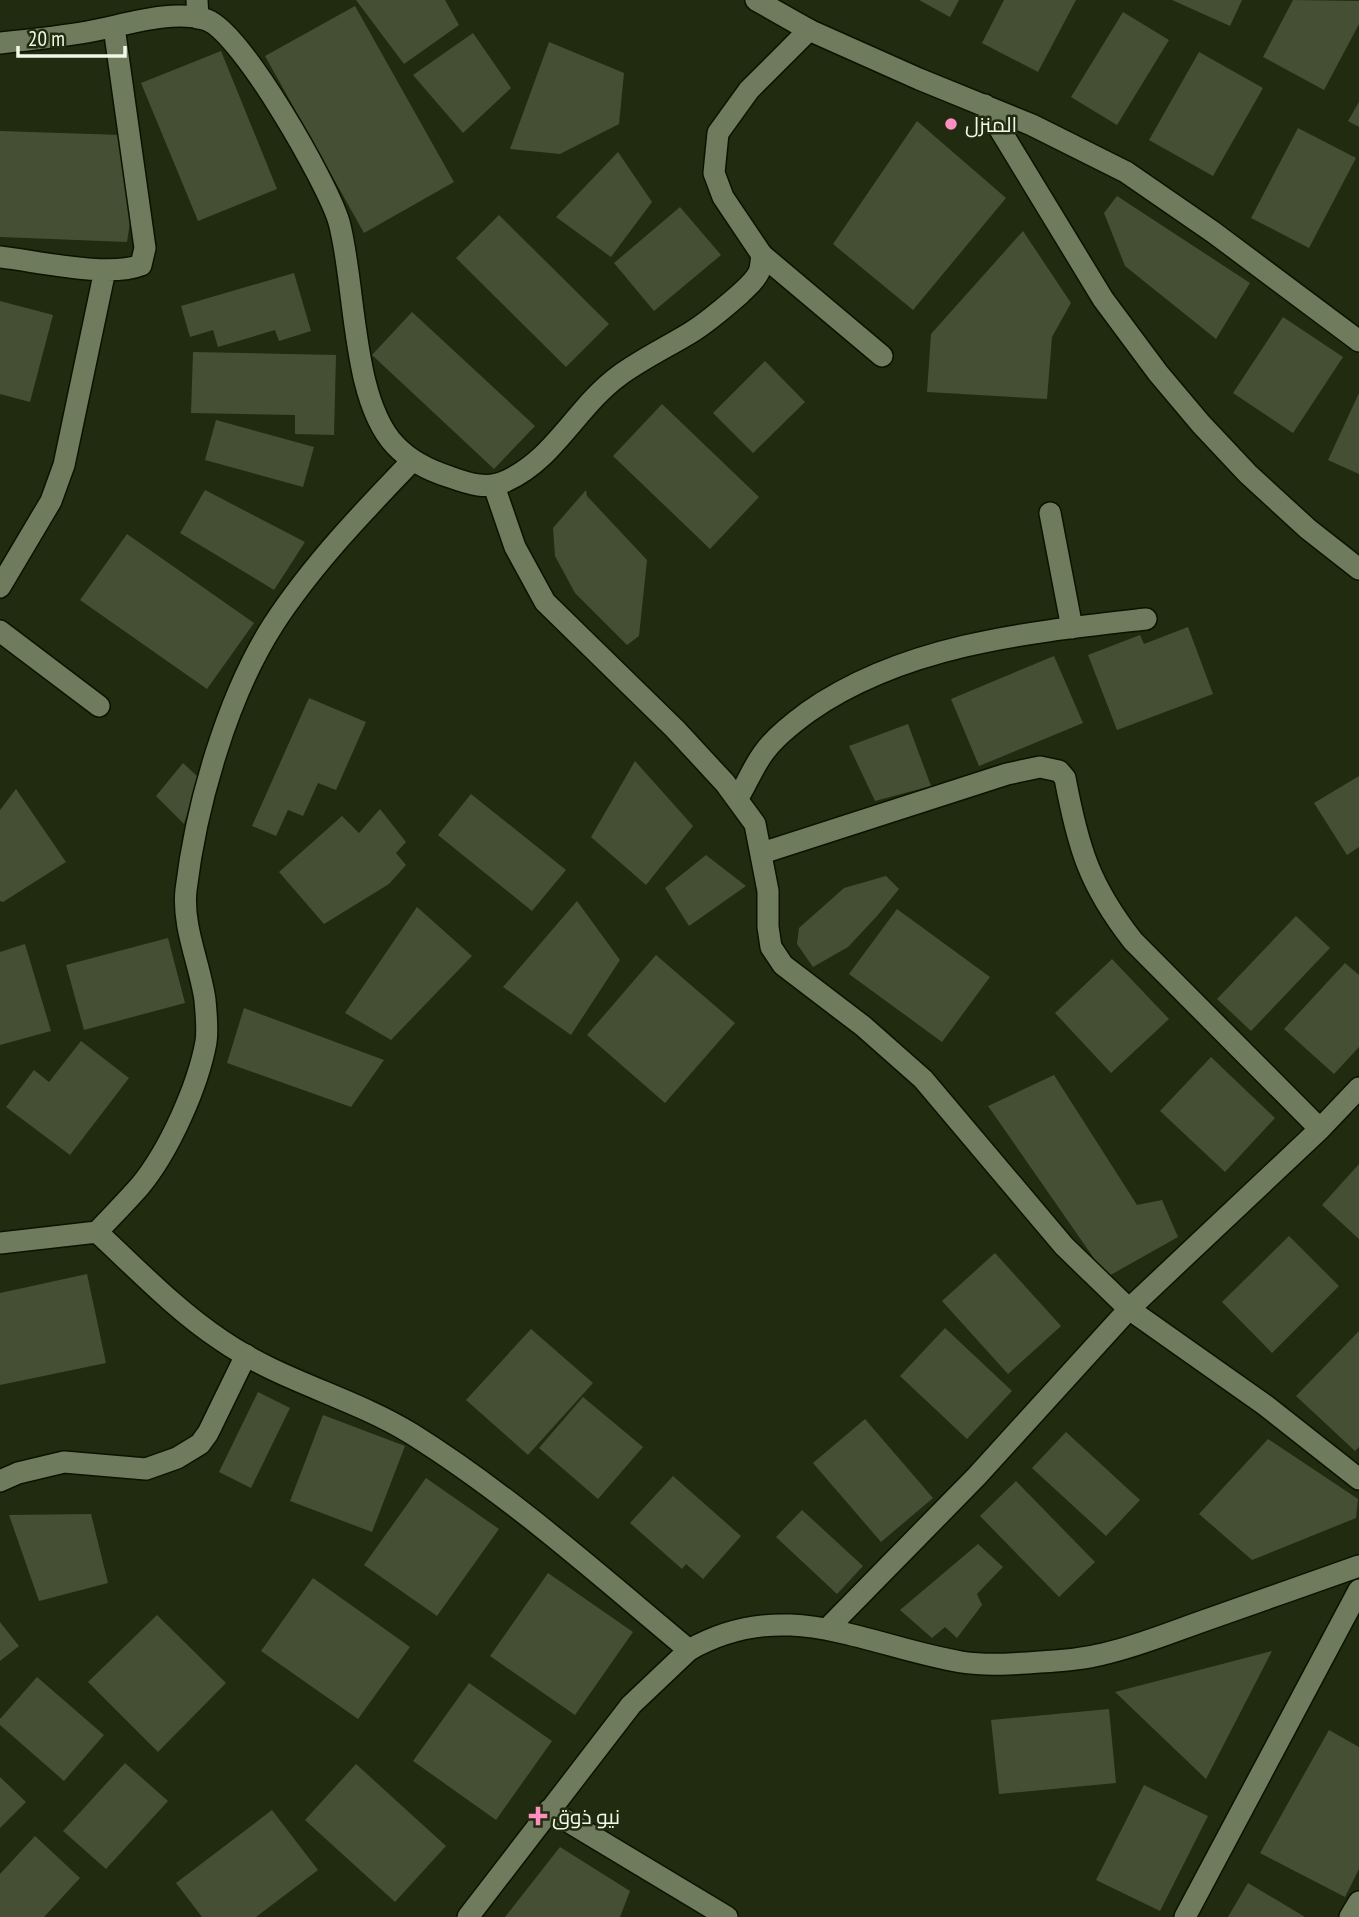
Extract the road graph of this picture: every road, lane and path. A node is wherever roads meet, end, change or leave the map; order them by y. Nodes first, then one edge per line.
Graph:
1 (756, 0) edge
2 (197, 9) edge
3 (114, 27) junction
4 (809, 30) junction
5 (0, 43) edge
6 (985, 106) junction
7 (762, 255) junction
8 (0, 257) edge
9 (105, 270) junction
10 (1359, 341) edge
11 (882, 356) dead end
12 (413, 460) junction
13 (494, 486) junction
14 (1049, 513) dead end
15 (1359, 569) edge
16 (0, 587) edge
17 (1146, 619) dead end
18 (1072, 628) junction
19 (0, 631) edge
20 (99, 706) dead end
21 (738, 798) junction
22 (762, 853) junction
23 (1359, 1088) edge
24 (1320, 1129) junction
25 (97, 1232) junction
26 (0, 1243) edge
27 (1129, 1309) junction
28 (246, 1355) junction
29 (1356, 1471) edge
30 (0, 1481) edge
31 (1359, 1566) edge
32 (1359, 1590) edge
33 (828, 1628) junction
34 (689, 1650) junction
35 (550, 1810) junction
36 (1359, 1902) edge
37 (468, 1917) edge
38 (727, 1917) edge
39 (1185, 1917) edge
40 (1350, 1917) edge

1 - 4 street
2 - 3 street
2 - 12 street
3 - 5 street
3 - 9 street
4 - 6 street
4 - 7 street
6 - 10 street
6 - 15 street
7 - 11 street
7 - 13 street
8 - 9 street
9 - 16 street
12 - 13 street
12 - 25 street
13 - 21 street
14 - 18 street
17 - 18 street
18 - 21 street
19 - 20 street
21 - 22 street
22 - 24 street
22 - 27 street
23 - 24 street
24 - 27 street
25 - 26 street
25 - 28 street
27 - 29 street
27 - 33 street
28 - 30 street
28 - 34 street
31 - 33 street
32 - 39 street
33 - 34 street
34 - 35 street
35 - 37 street
35 - 38 street
36 - 40 street

